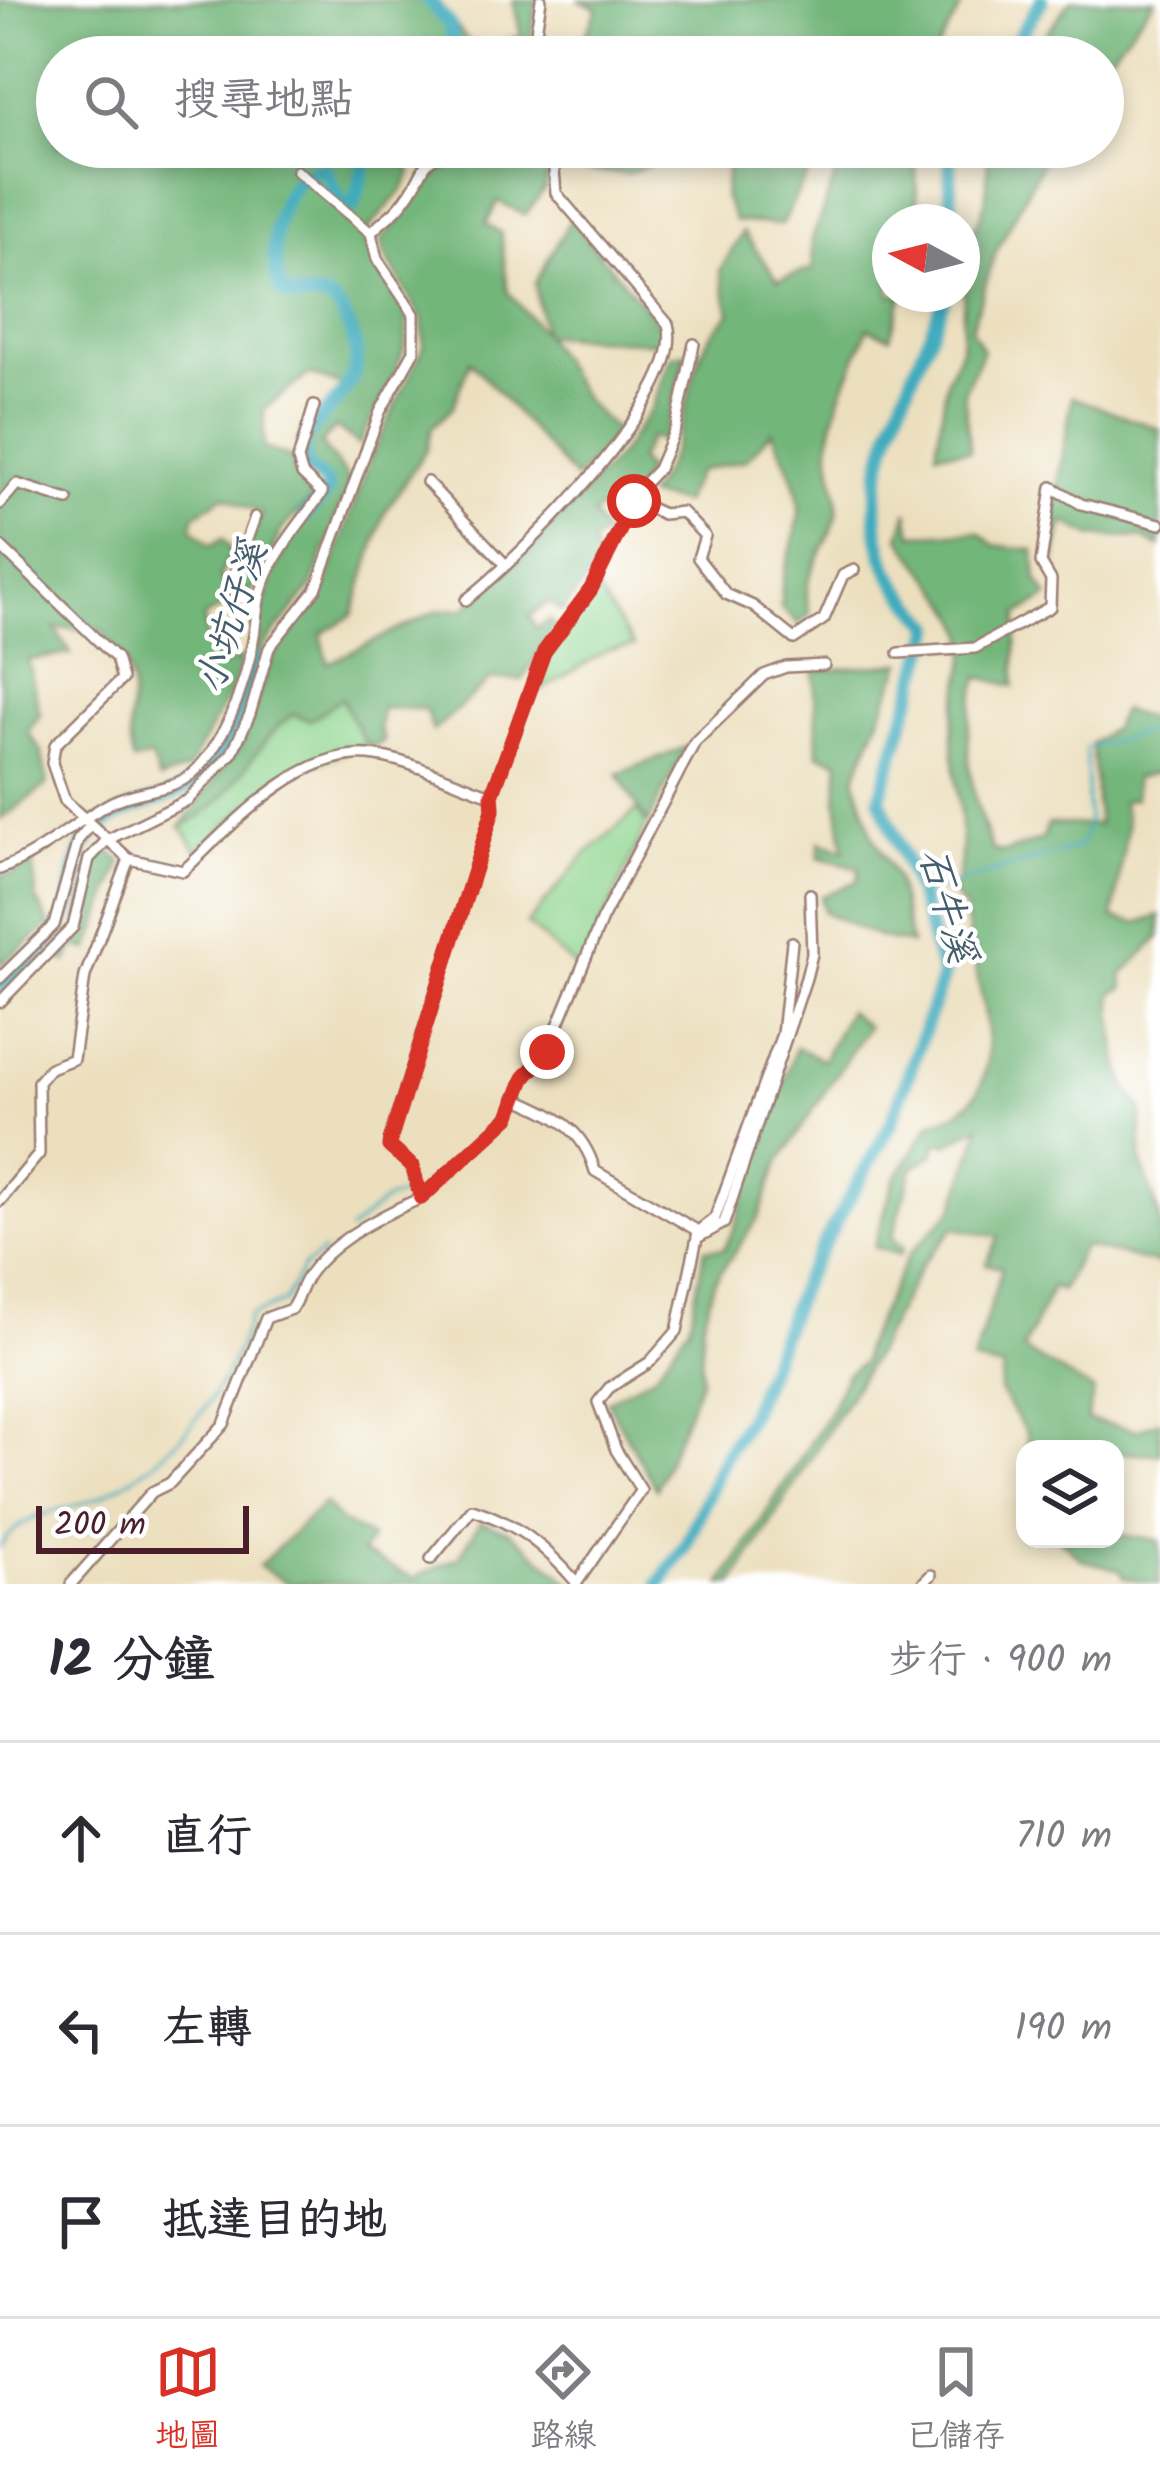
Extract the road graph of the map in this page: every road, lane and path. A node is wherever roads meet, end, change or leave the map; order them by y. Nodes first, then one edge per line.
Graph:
1 (541, 0) edge
2 (535, 36) edge
3 (422, 168) edge
4 (554, 168) edge
5 (301, 175) dead end
6 (371, 233) junction
7 (694, 344) dead end
8 (314, 406) dead end
9 (427, 482) dead end
10 (68, 500) dead end
11 (634, 501) junction
12 (0, 504) edge
13 (255, 517) dead end
14 (1160, 524) edge
15 (0, 546) edge
16 (506, 565) junction
17 (854, 570) dead end
18 (466, 600) dead end
19 (256, 611) junction
20 (899, 653) dead end
21 (824, 665) dead end
22 (259, 672) junction
23 (240, 687) junction
24 (492, 795) junction
25 (87, 823) junction
26 (107, 840) junction
27 (129, 859) junction
28 (0, 869) edge
29 (810, 894) dead end
30 (792, 942) dead end
31 (0, 978) edge
32 (0, 1002) edge
33 (515, 1098) junction
34 (421, 1198) junction
35 (0, 1201) edge
36 (698, 1234) junction
37 (431, 1559) dead end
38 (931, 1575) dead end
39 (577, 1583) edge
40 (71, 1584) edge
41 (922, 1584) edge

1 - 2 street
3 - 6 street
4 - 16 street
5 - 6 street
6 - 22 street
7 - 11 street
8 - 19 street
9 - 16 street
10 - 12 street
11 - 17 street
11 - 24 street
13 - 19 street
14 - 20 street
15 - 25 street
16 - 18 street
19 - 23 street
21 - 33 street
22 - 23 street
22 - 26 street
23 - 25 street
24 - 27 street
24 - 34 street
25 - 26 street
25 - 28 street
25 - 31 street
26 - 27 street
26 - 32 street
27 - 35 street
29 - 36 street
30 - 36 street
33 - 34 street
33 - 36 street
34 - 40 street
36 - 39 street
37 - 39 street
38 - 41 street

